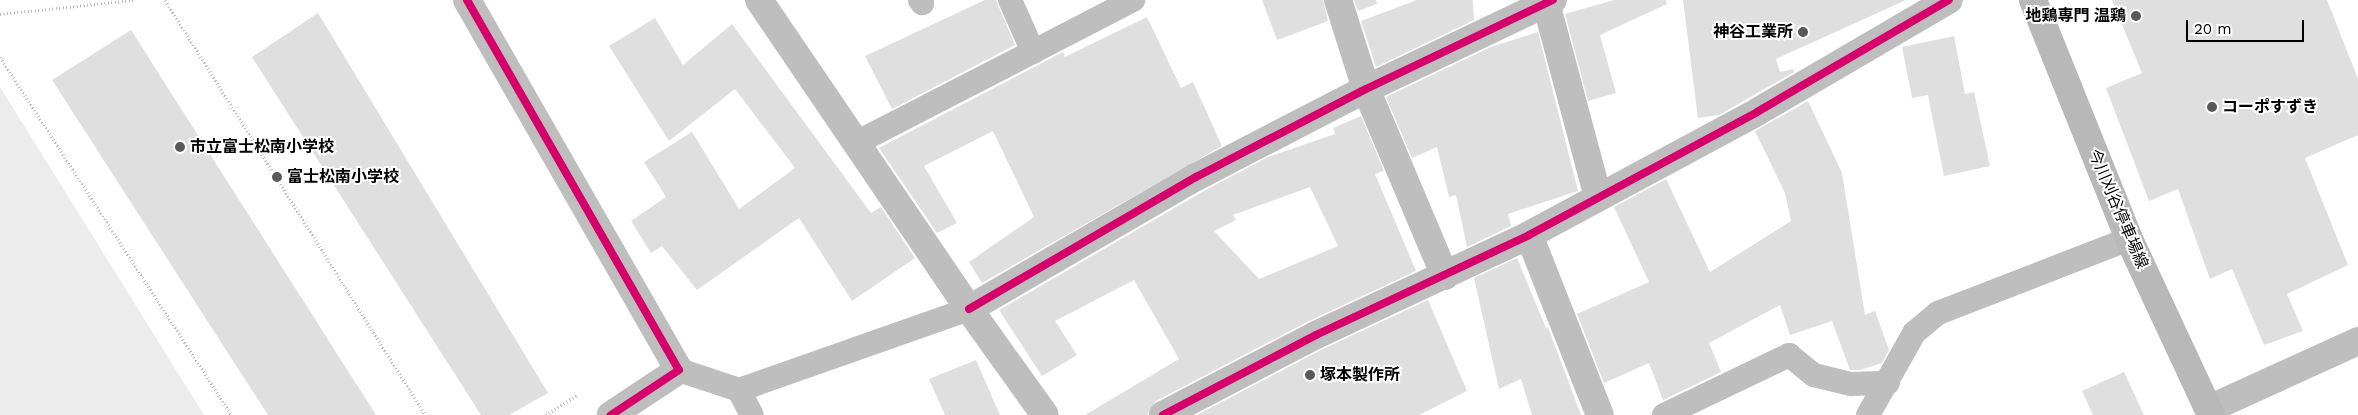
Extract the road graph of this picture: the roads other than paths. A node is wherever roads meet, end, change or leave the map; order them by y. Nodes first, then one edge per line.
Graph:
1 (759, 0) edge
2 (1010, 0) edge
3 (1133, 0) edge
4 (1338, 0) edge
5 (1949, 0) edge
6 (2033, 0) edge
7 (470, 1) edge
8 (1550, 2) edge
9 (1033, 52) junction
10 (1366, 89) junction
11 (856, 143) junction
12 (1598, 197) junction
13 (1529, 235) junction
14 (2129, 239) junction
15 (1444, 276) junction
16 (969, 309) junction
17 (2358, 341) edge
18 (679, 370) junction
19 (1888, 382) junction
20 (739, 390) junction
21 (2210, 412) edge
22 (611, 415) edge
23 (752, 415) edge
24 (1045, 415) edge
25 (1163, 415) edge
26 (1600, 415) edge
27 (1664, 415) edge
28 (1868, 415) edge

1 - 11 street
2 - 9 lane
3 - 9 lane
4 - 10 street
5 - 12 street
6 - 14 main road, 今川刈谷停車場線
7 - 18 street
8 - 10 street
8 - 12 street
9 - 11 lane
10 - 15 street
10 - 16 street
11 - 16 street
12 - 13 street
13 - 15 street
13 - 26 street
14 - 19 lane
14 - 21 main road, 今川刈谷停車場線
15 - 25 street
16 - 20 lane
16 - 24 street
17 - 21 street
18 - 20 lane
18 - 22 street
19 - 27 lane
19 - 28 lane
20 - 23 lane

